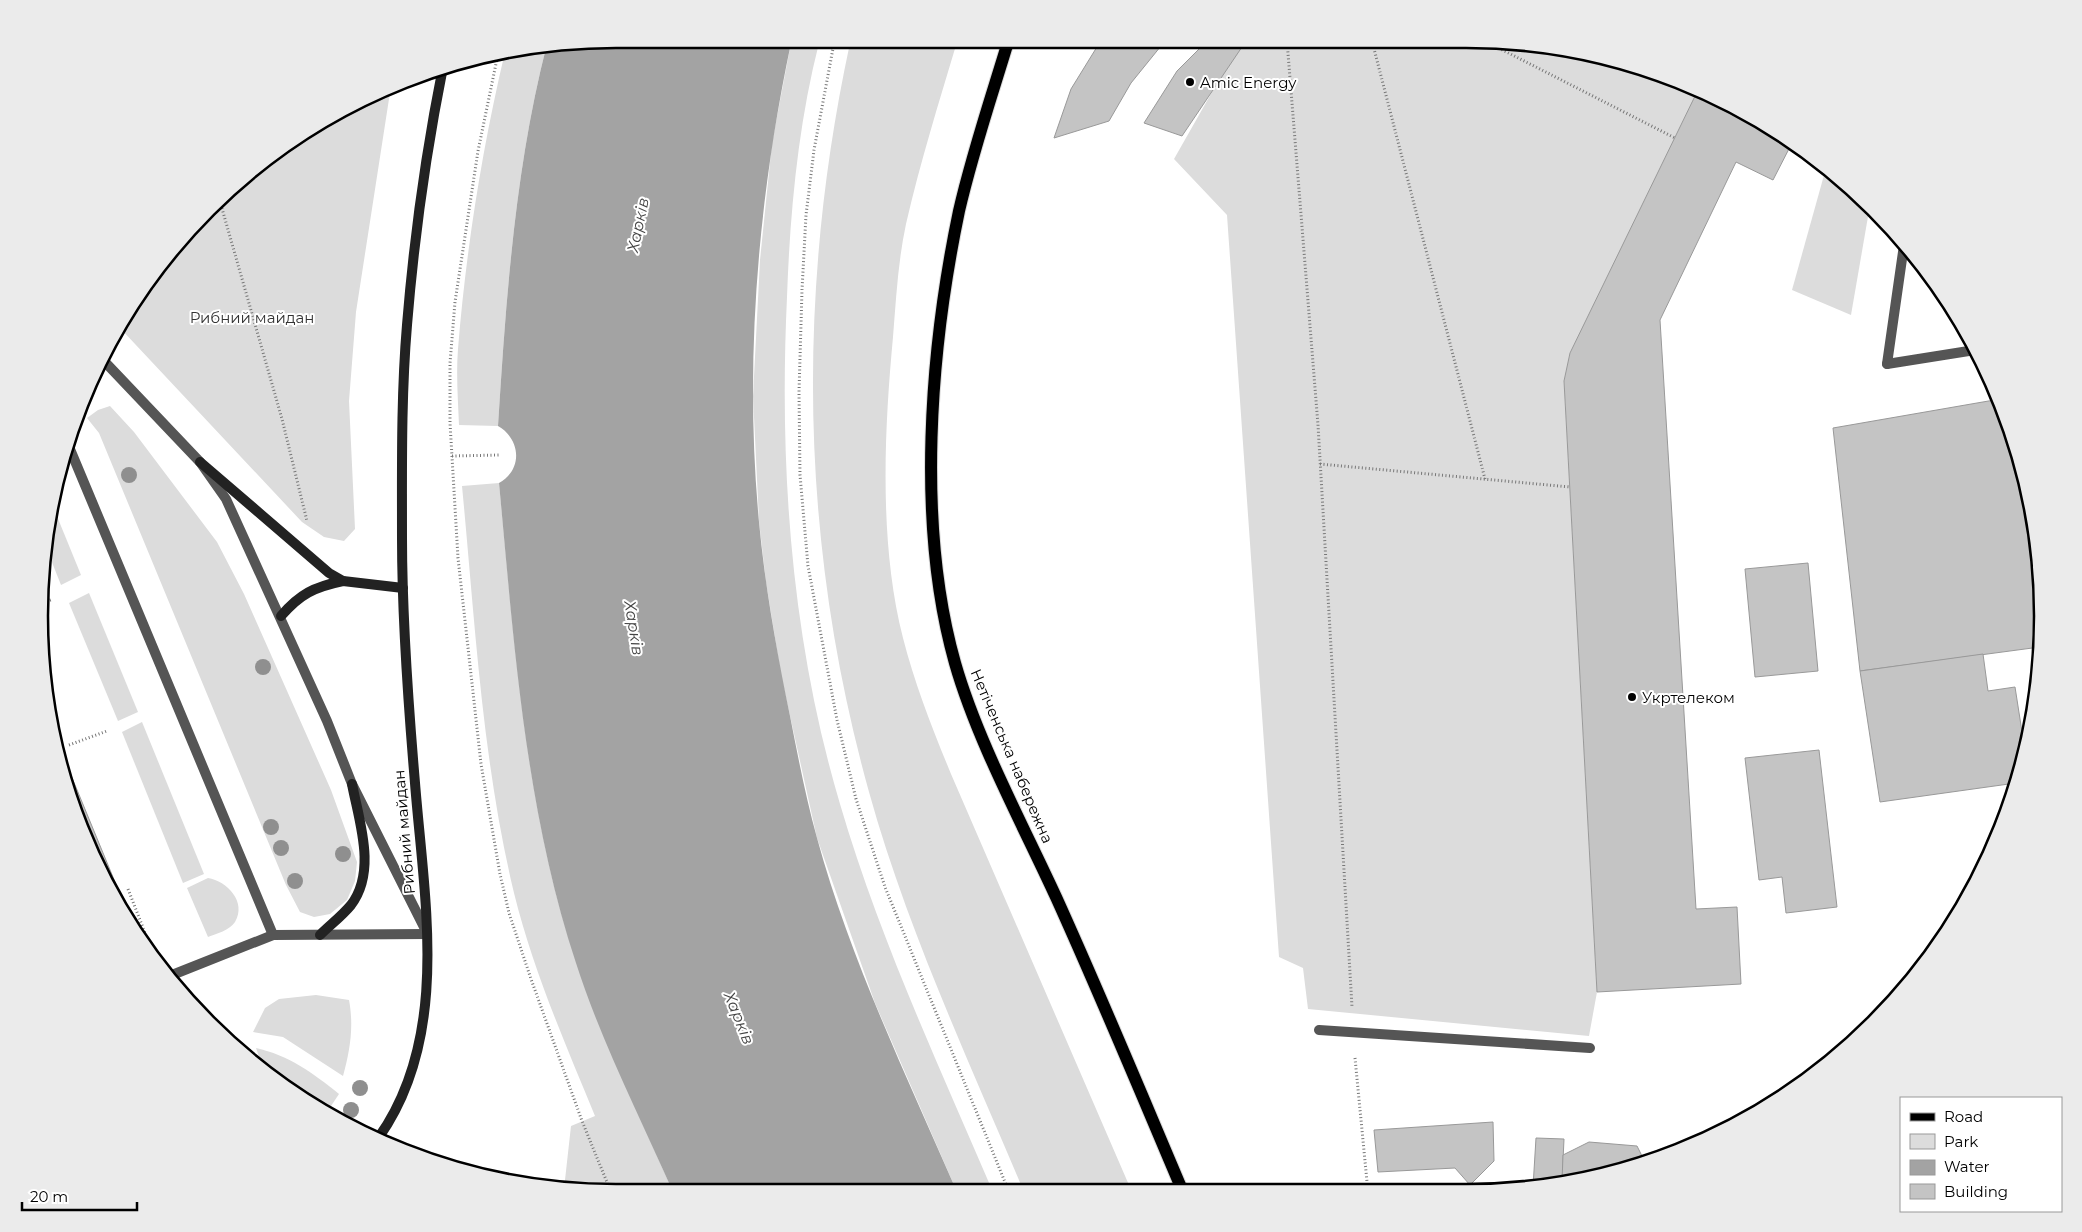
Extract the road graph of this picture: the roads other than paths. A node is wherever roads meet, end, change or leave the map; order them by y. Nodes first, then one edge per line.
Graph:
1 (1006, 48) edge
2 (440, 76) edge
3 (1903, 253) edge
4 (1968, 351) edge
5 (107, 363) edge
6 (72, 453) edge
7 (200, 462) junction
8 (342, 581) junction
9 (404, 588) junction
10 (280, 616) junction
11 (352, 784) junction
12 (427, 934) junction
13 (273, 935) junction
14 (320, 935) junction
15 (175, 974) edge
16 (1319, 1030) dead end
17 (1590, 1048) dead end
18 (381, 1133) edge
19 (1180, 1184) edge

1 - 19 main road, Нетіченська набережна
2 - 9 street, Рибний майдан
3 - 4 street
5 - 7 street, Рибний майдан
6 - 13 street
7 - 8 street
7 - 10 street, Рибний майдан
8 - 9 street
8 - 10 street
9 - 12 street, Рибний майдан
10 - 11 street, Рибний майдан
11 - 12 street, Рибний майдан
11 - 14 street
12 - 14 street
12 - 18 street
13 - 14 street
13 - 15 street
16 - 17 street

